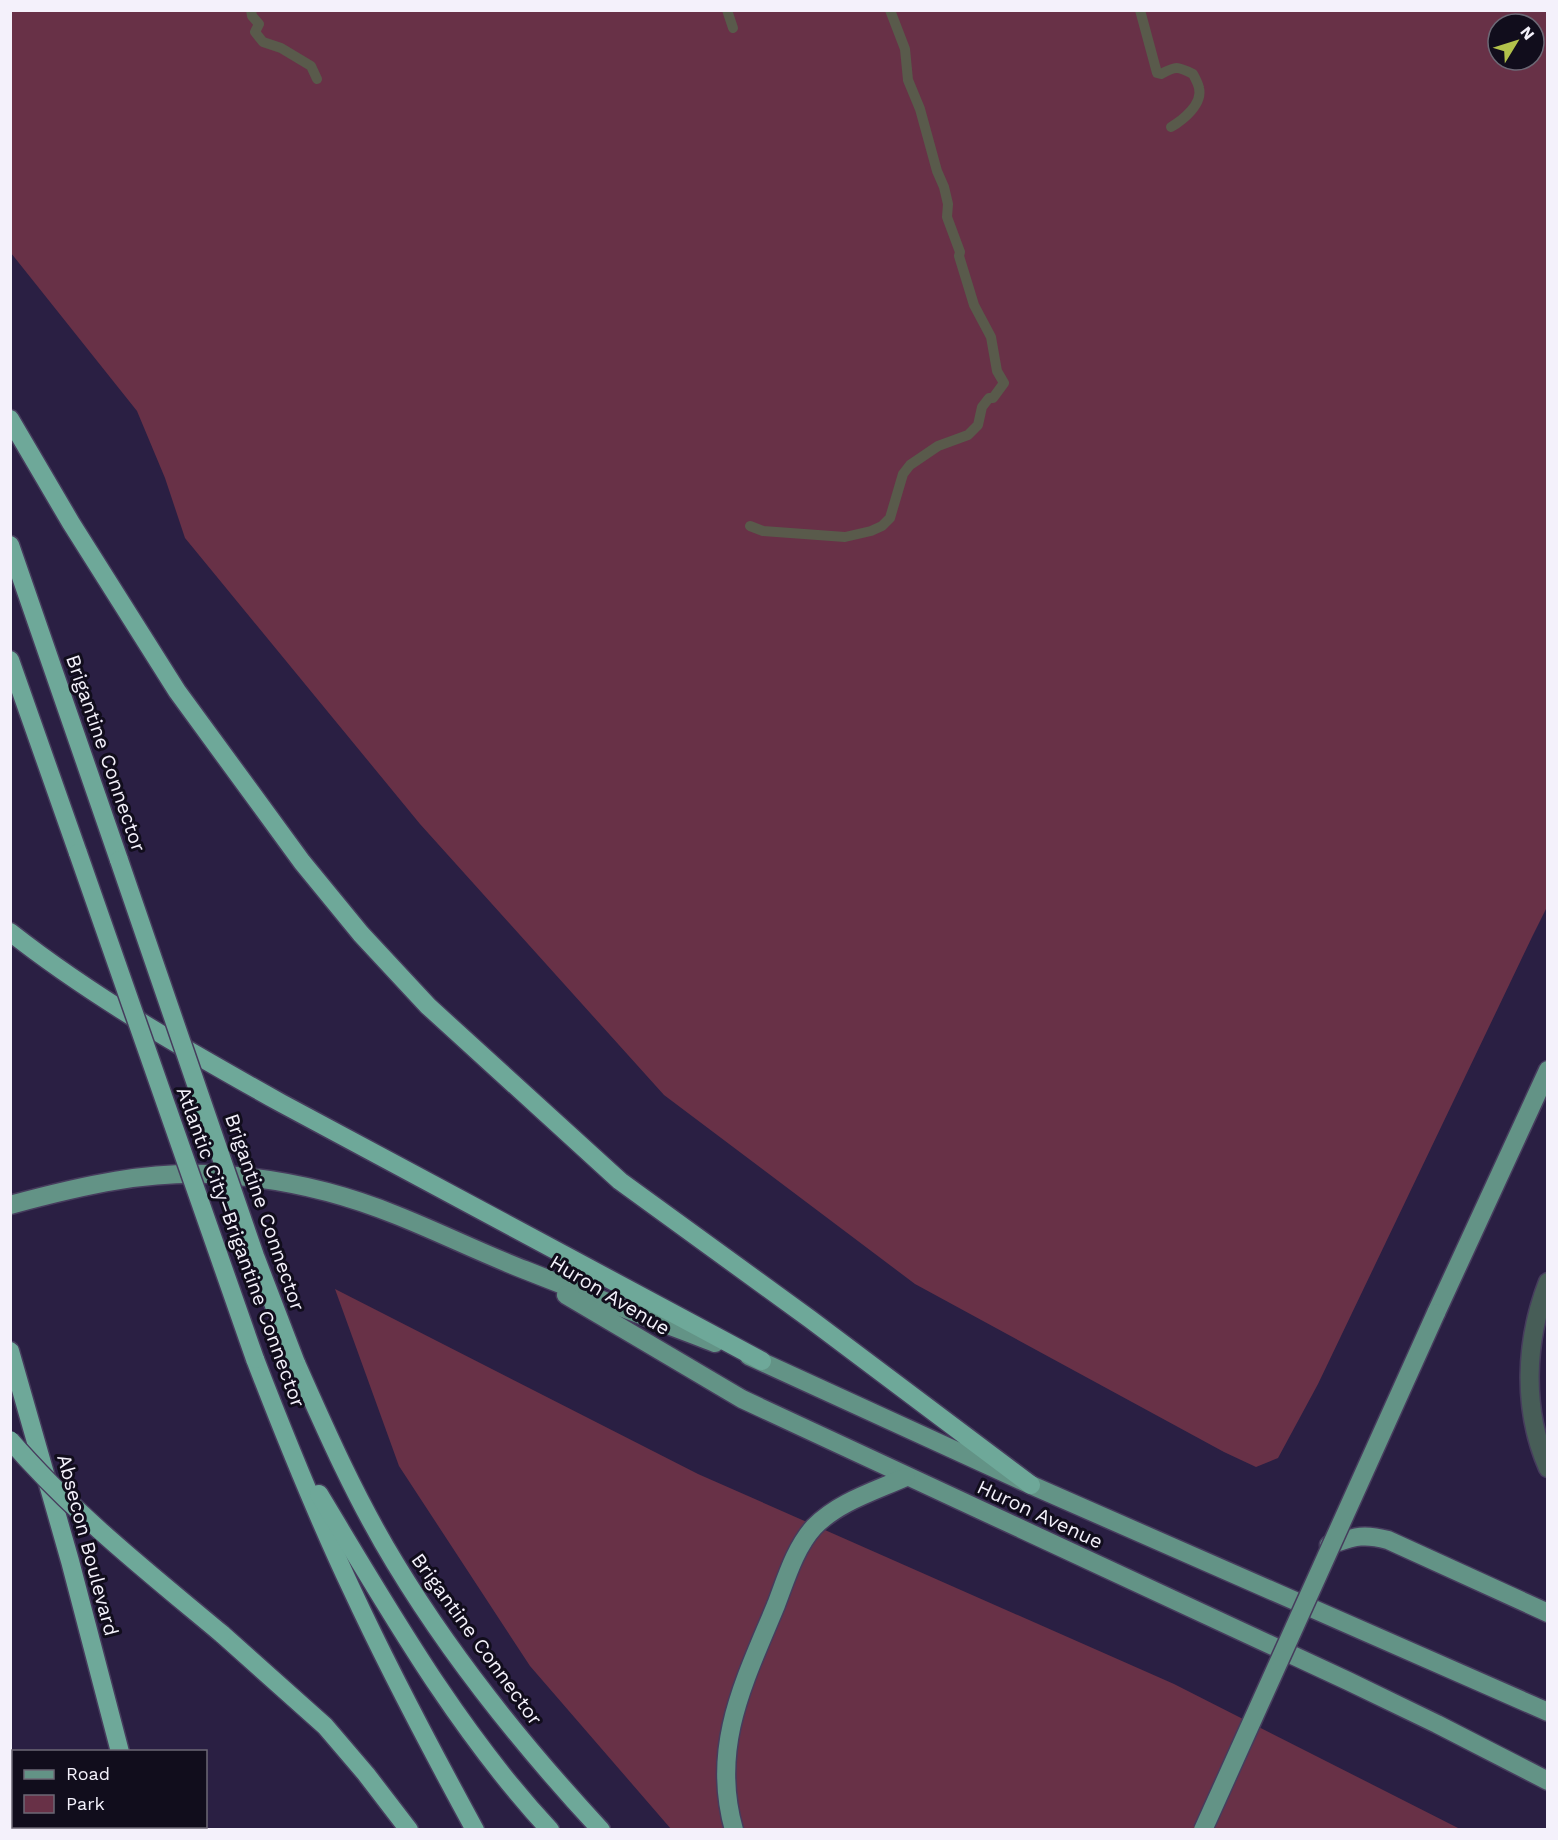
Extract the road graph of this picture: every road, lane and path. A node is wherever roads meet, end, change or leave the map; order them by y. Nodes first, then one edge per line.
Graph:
1 (10, 419) edge
2 (10, 545) edge
3 (10, 660) edge
4 (10, 932) edge
5 (1548, 1070) edge
6 (10, 1205) edge
7 (524, 1270) junction
8 (1548, 1282) edge
9 (10, 1351) edge
10 (762, 1361) junction
11 (286, 1438) junction
12 (10, 1440) edge
13 (1548, 1468) edge
14 (906, 1477) junction
15 (1031, 1485) junction
16 (1329, 1545) junction
17 (1548, 1612) edge
18 (1548, 1712) edge
19 (119, 1750) edge
20 (1548, 1781) edge
21 (409, 1830) edge
22 (475, 1830) edge
23 (550, 1830) edge
24 (601, 1830) edge
25 (734, 1830) edge
26 (1203, 1830) edge

1 - 15 highway
2 - 24 highway, Brigantine Connector, bridge
3 - 11 highway, Atlantic City–Brigantine Connector, bridge
4 - 10 highway
5 - 16 main road, bridge
6 - 7 main road, Huron Avenue
7 - 10 main road, Huron Avenue
7 - 14 main road, Huron Avenue
8 - 13 street
9 - 19 highway, Absecon Boulevard
10 - 15 main road, Huron Avenue
11 - 22 highway, Atlantic City–Brigantine Connector
11 - 23 highway
12 - 21 highway, bridge
14 - 20 main road, Huron Avenue
14 - 25 main road
15 - 18 main road, Huron Avenue
16 - 17 main road
16 - 26 main road, bridge

